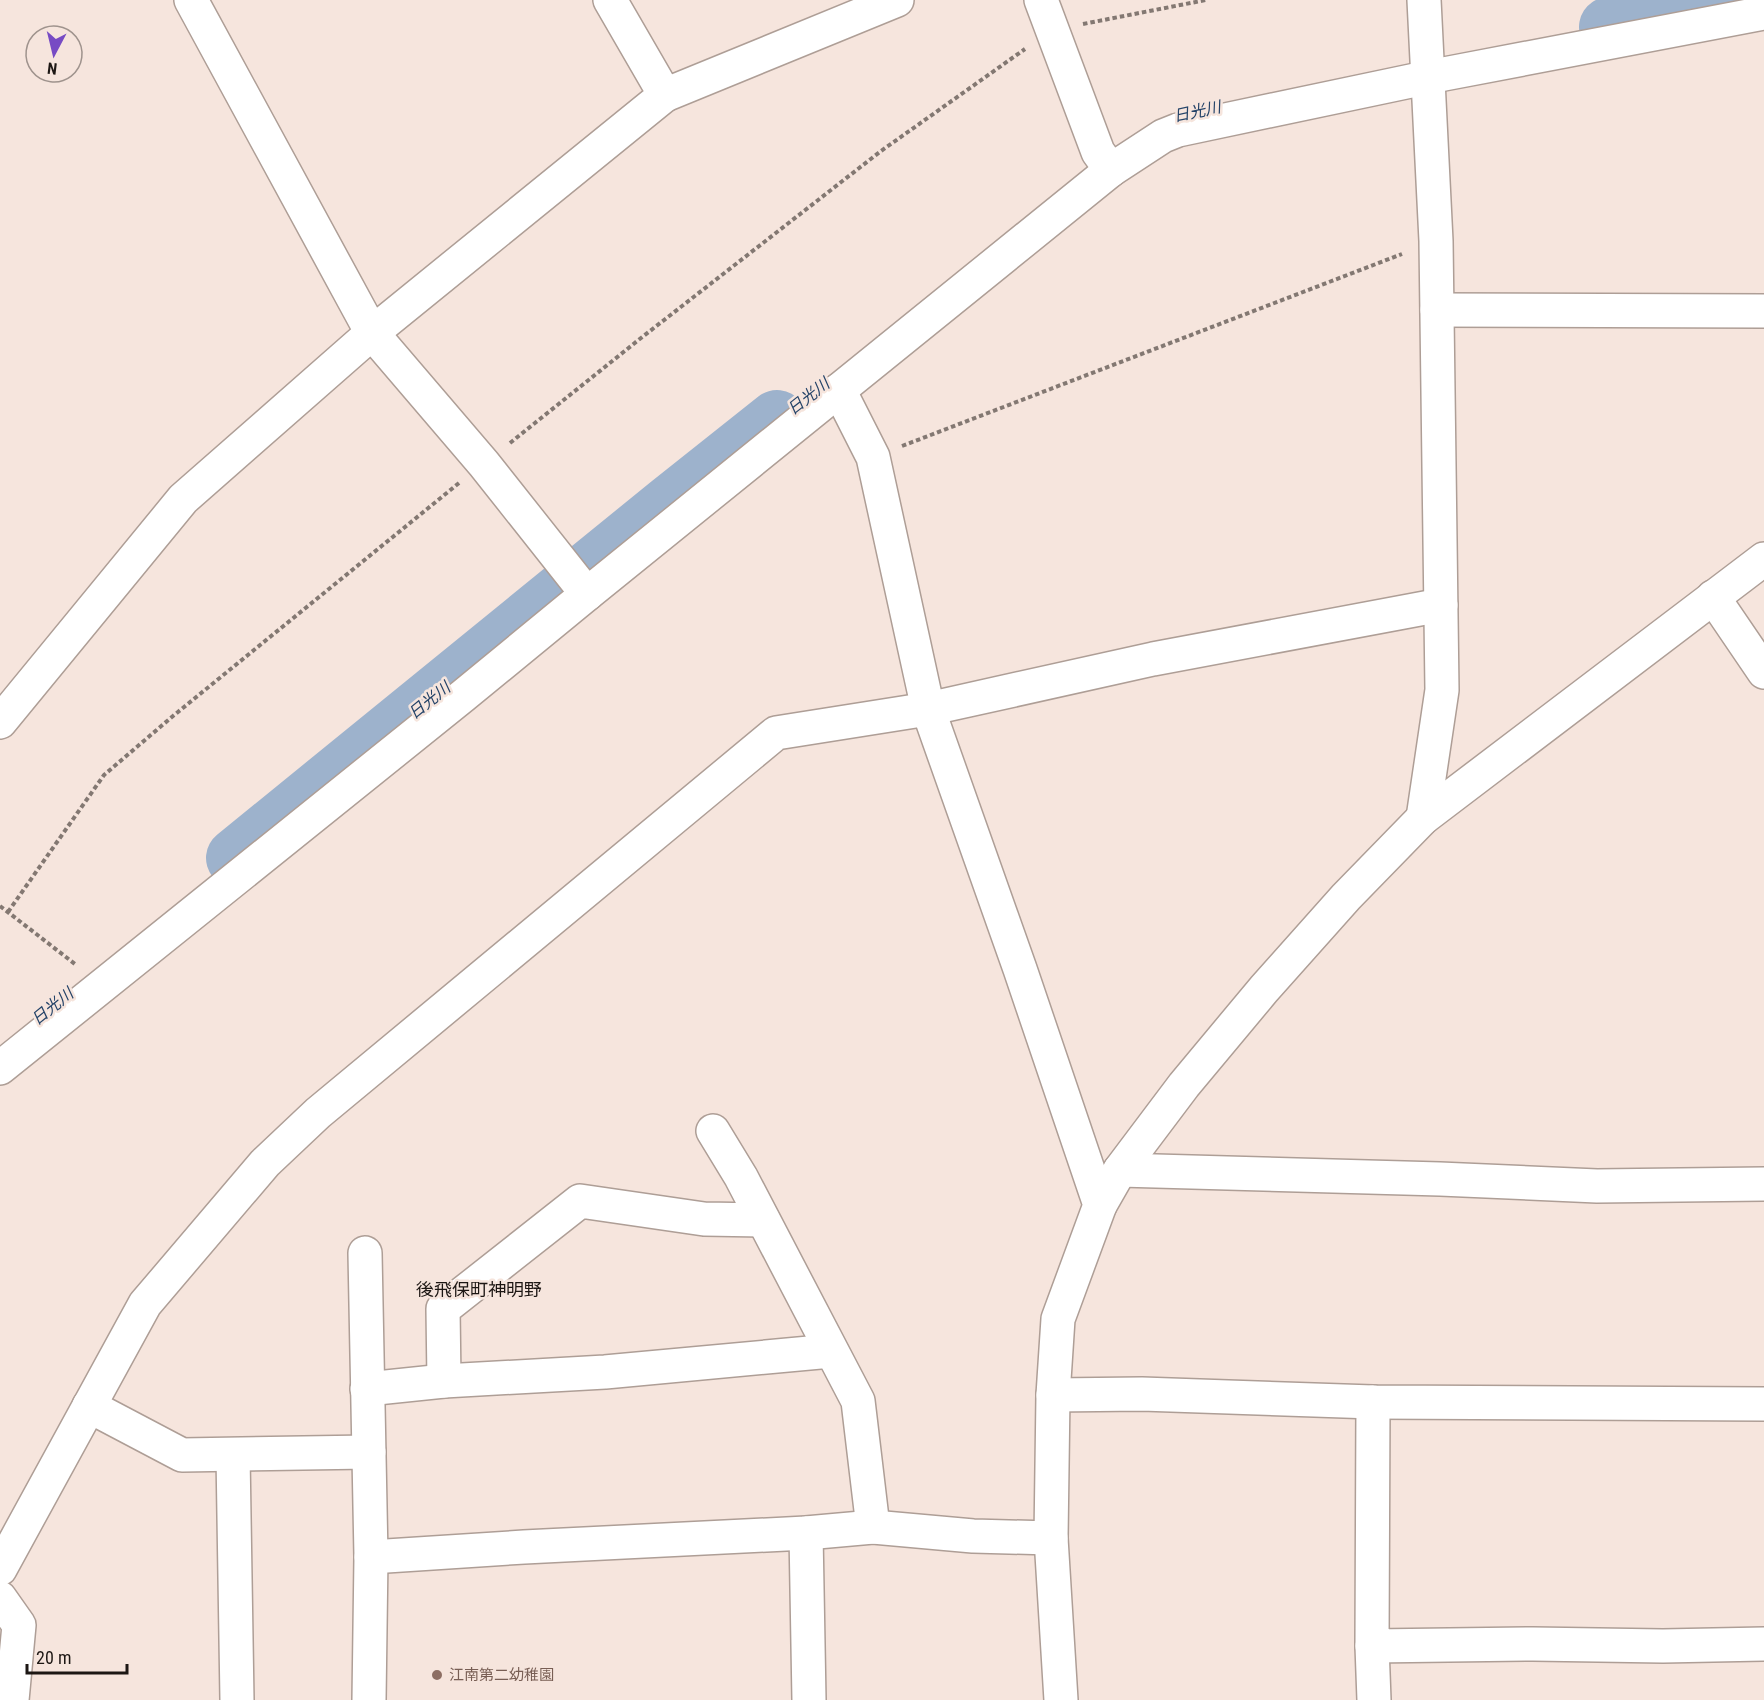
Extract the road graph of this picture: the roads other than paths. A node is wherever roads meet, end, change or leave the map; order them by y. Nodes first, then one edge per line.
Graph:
1 (191, 0) edge
2 (610, 0) edge
3 (897, 0) edge
4 (1041, 0) edge
5 (1424, 0) edge
6 (1764, 13) edge
7 (1428, 68) junction
8 (665, 95) junction
9 (1105, 162) junction
10 (1437, 310) junction
11 (1764, 311) edge
12 (372, 333) junction
13 (839, 390) junction
14 (1764, 559) edge
15 (581, 585) junction
16 (1713, 597) junction
17 (1441, 605) junction
18 (1764, 672) edge
19 (928, 709) junction
20 (0, 722) edge
21 (1423, 818) junction
22 (0, 1068) edge
23 (713, 1131) dead end
24 (1120, 1170) junction
25 (1764, 1184) edge
26 (1100, 1205) junction
27 (763, 1220) junction
28 (365, 1253) dead end
29 (831, 1351) junction
30 (444, 1381) junction
31 (367, 1389) junction
32 (1053, 1395) junction
33 (1373, 1402) junction
34 (1764, 1404) edge
35 (89, 1406) junction
36 (369, 1452) junction
37 (233, 1455) junction
38 (873, 1527) junction
39 (806, 1533) junction
40 (1051, 1538) junction
41 (371, 1557) junction
42 (0, 1569) edge
43 (0, 1598) edge
44 (1764, 1644) edge
45 (1372, 1646) junction
46 (12, 1700) edge
47 (237, 1700) edge
48 (369, 1700) edge
49 (809, 1700) edge
50 (1061, 1700) edge
51 (1374, 1700) edge

1 - 12 street
2 - 8 street
3 - 8 street
4 - 9 street
5 - 7 street
6 - 7 street
7 - 9 street
7 - 10 street
8 - 12 street
9 - 13 street
10 - 11 street
10 - 17 street
12 - 15 street
12 - 20 street
13 - 15 street
13 - 19 street
14 - 16 street
15 - 22 street
16 - 18 street
16 - 21 street
17 - 19 street
17 - 21 street
19 - 26 street
19 - 35 street
21 - 24 street
23 - 27 street
24 - 25 street
24 - 26 street
26 - 32 street
27 - 29 street
27 - 30 street
28 - 31 street
29 - 30 street
29 - 38 street
30 - 31 street
31 - 36 street
32 - 33 street
32 - 40 street
33 - 34 street
33 - 45 street
35 - 37 street
35 - 42 street
36 - 37 street
36 - 41 street
37 - 47 street
38 - 39 street
38 - 40 street
39 - 41 street
39 - 49 street
40 - 50 street
41 - 48 street
43 - 46 street
44 - 45 street
45 - 51 street

